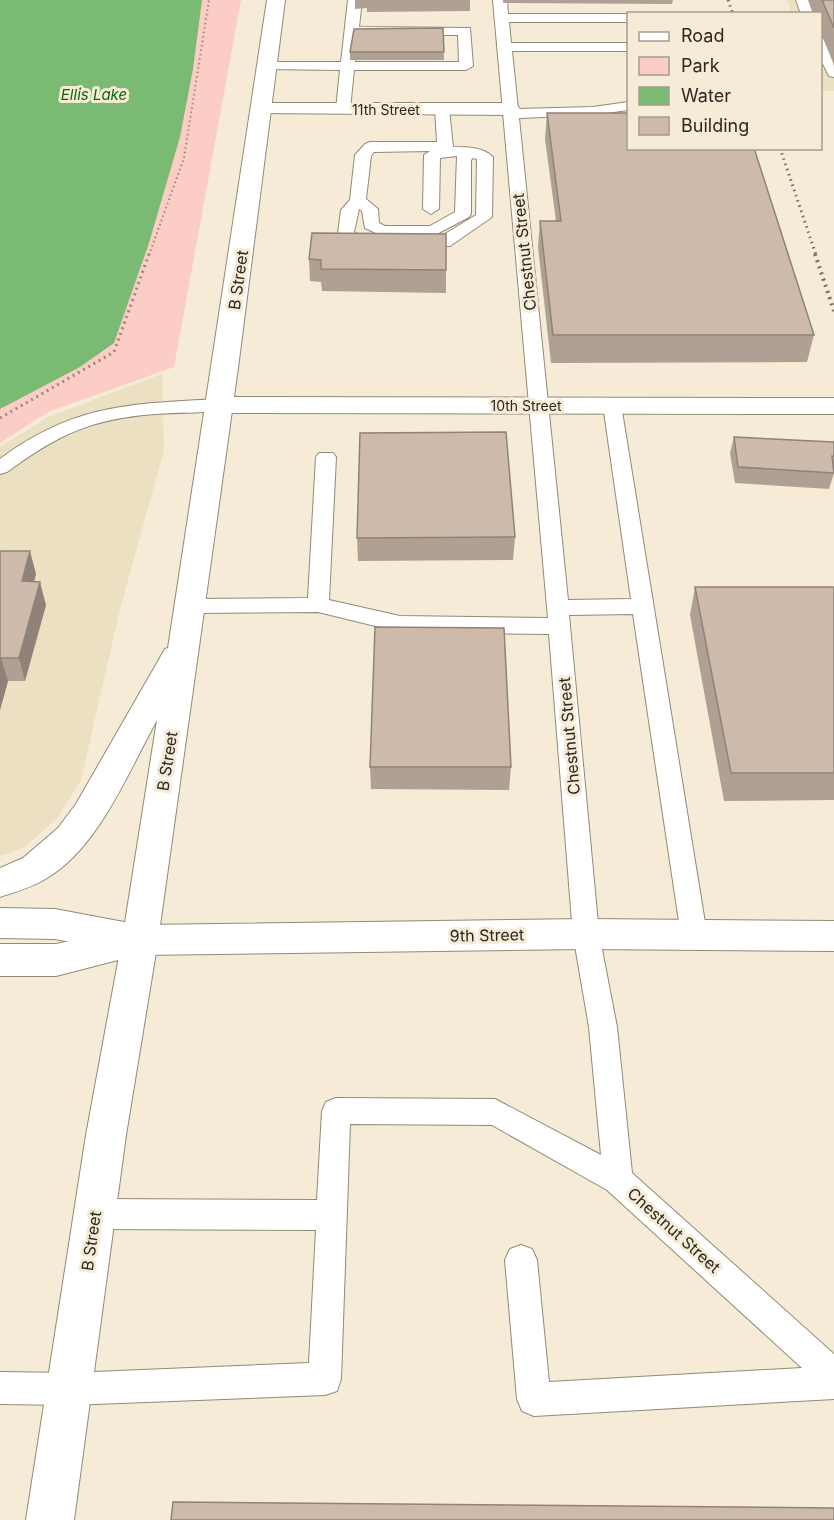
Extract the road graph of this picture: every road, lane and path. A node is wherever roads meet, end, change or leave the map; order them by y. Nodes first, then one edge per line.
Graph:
1 (209, 0) edge
2 (276, 0) edge
3 (355, 0) edge
4 (627, 18) edge
5 (498, 30) edge
6 (352, 31) junction
7 (465, 38) junction
8 (822, 46) edge
9 (627, 47) edge
10 (267, 66) junction
11 (347, 66) junction
12 (834, 73) edge
13 (627, 106) edge
14 (262, 109) junction
15 (343, 109) junction
16 (442, 109) junction
17 (510, 111) junction
18 (445, 148) junction
19 (472, 152) junction
20 (358, 201) junction
21 (431, 209) dead end
22 (218, 405) junction
23 (540, 405) junction
24 (612, 405) junction
25 (834, 405) edge
26 (0, 418) edge
27 (326, 457) dead end
28 (0, 468) edge
29 (318, 604) junction
30 (190, 606) junction
31 (643, 606) junction
32 (558, 617) junction
33 (185, 639) junction
34 (0, 883) edge
35 (0, 923) edge
36 (586, 934) junction
37 (694, 935) junction
38 (834, 936) edge
39 (140, 940) junction
40 (0, 960) edge
41 (618, 1180) junction
42 (95, 1214) junction
43 (331, 1215) junction
44 (521, 1260) dead end
45 (834, 1376) edge
46 (834, 1383) edge
47 (0, 1388) edge
48 (70, 1389) junction
49 (51, 1520) edge

1 - 26 path
2 - 10 main road, B Street
3 - 6 lane
4 - 5 lane
5 - 7 lane
5 - 9 lane
5 - 17 lane, Chestnut Street
6 - 7 lane
6 - 11 lane
7 - 11 lane
8 - 12 lane
10 - 11 lane
10 - 14 main road, B Street
11 - 15 lane
13 - 17 lane
14 - 15 main road, 11th Street
14 - 22 main road, B Street
15 - 16 main road, 11th Street
16 - 17 main road, 11th Street
16 - 18 lane
17 - 23 lane, Chestnut Street
18 - 19 lane
18 - 20 lane
18 - 21 lane
19 - 20 lane
19 - 20 lane
22 - 23 main road, 10th Street
22 - 28 lane
22 - 30 main road, B Street
23 - 24 main road, 10th Street
23 - 32 lane, Chestnut Street
24 - 25 main road, 10th Street
24 - 31 lane
27 - 29 lane
29 - 30 lane
29 - 32 lane
30 - 33 main road, B Street
31 - 32 lane
31 - 37 lane
32 - 36 lane, Chestnut Street
33 - 34 main road
33 - 39 main road, B Street
35 - 39 main road, 9th Street
36 - 37 main road, 9th Street
36 - 39 main road, 9th Street
36 - 41 lane, Chestnut Street
37 - 38 main road, 9th Street
39 - 40 main road, 9th Street
39 - 42 main road, B Street
41 - 43 lane
41 - 45 lane, Chestnut Street
42 - 43 lane
42 - 48 main road, B Street
43 - 48 lane
44 - 46 lane
47 - 48 lane
48 - 49 main road, B Street

